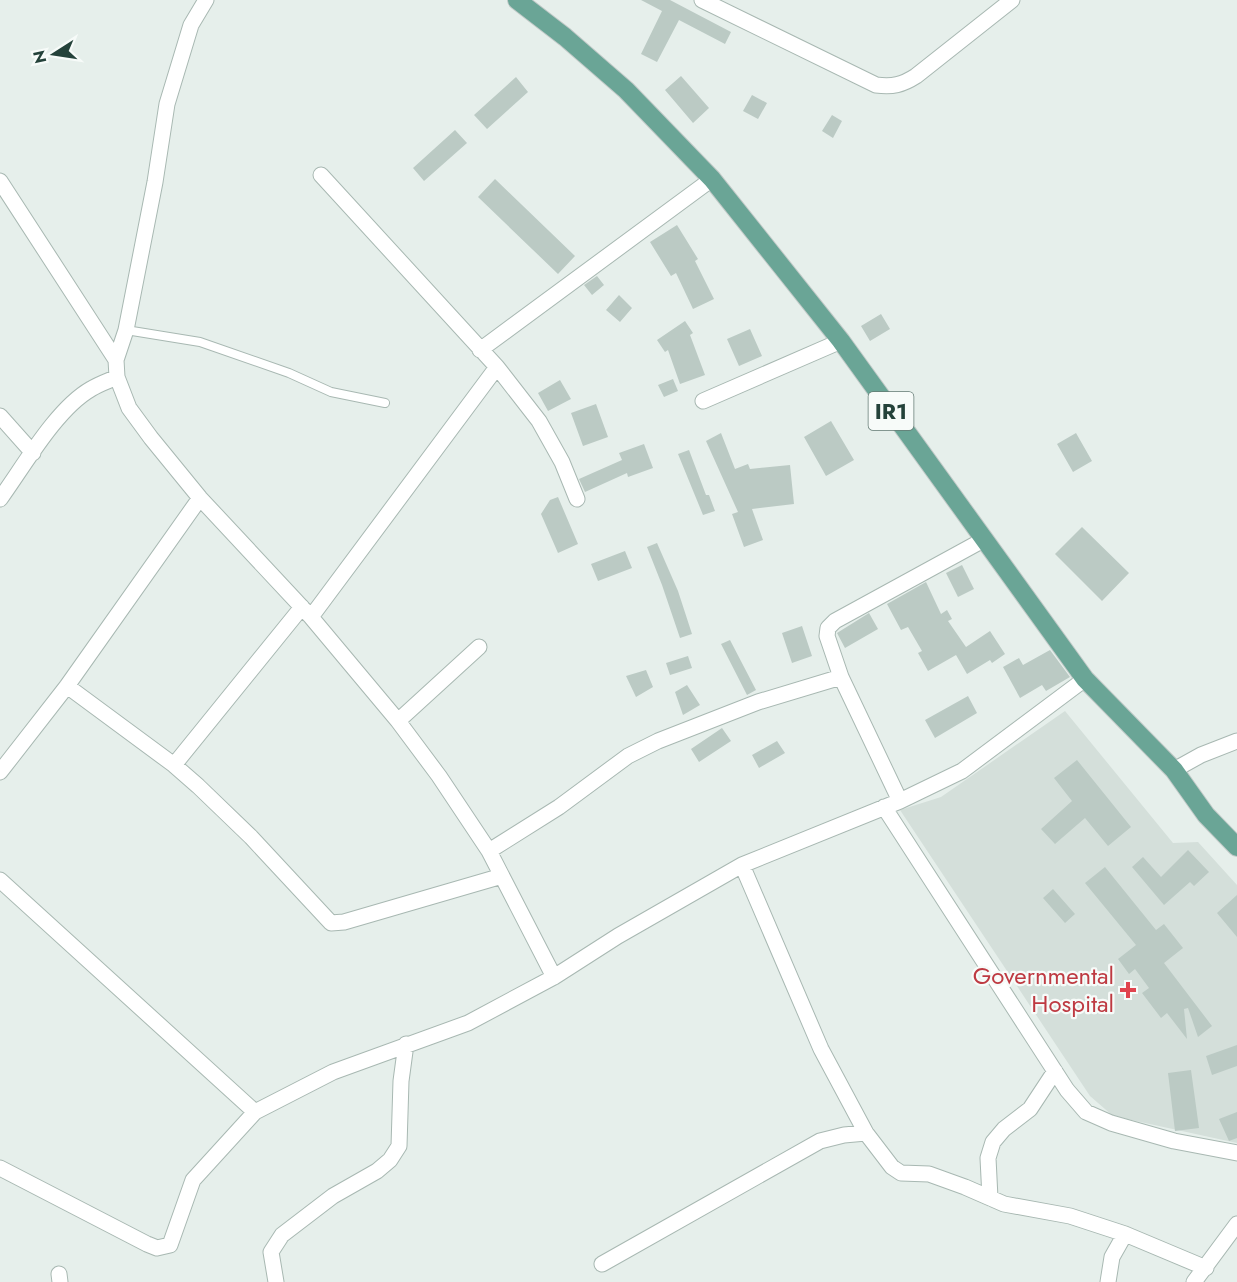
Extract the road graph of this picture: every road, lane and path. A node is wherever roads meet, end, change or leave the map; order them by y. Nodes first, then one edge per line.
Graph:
1 (206, 0) edge
2 (517, 0) edge
3 (702, 0) edge
4 (1012, 0) edge
5 (321, 175) dead end
6 (712, 179) junction
7 (0, 181) edge
8 (126, 330) junction
9 (841, 341) junction
10 (480, 351) junction
11 (116, 360) junction
12 (497, 368) junction
13 (117, 377) junction
14 (703, 401) dead end
15 (385, 403) dead end
16 (0, 416) edge
17 (33, 453) junction
18 (200, 498) junction
19 (0, 499) edge
20 (577, 499) dead end
21 (985, 539) junction
22 (306, 612) junction
23 (479, 646) dead end
24 (841, 677) junction
25 (1085, 679) junction
26 (67, 686) junction
27 (398, 721) junction
28 (1237, 741) edge
29 (174, 765) junction
30 (1174, 770) junction
31 (0, 772) edge
32 (900, 801) junction
33 (884, 807) junction
34 (1237, 847) edge
35 (489, 850) junction
36 (742, 865) junction
37 (502, 876) junction
38 (0, 880) edge
39 (554, 977) junction
40 (406, 1044) junction
41 (1055, 1071) junction
42 (255, 1112) junction
43 (866, 1133) junction
44 (1237, 1153) edge
45 (0, 1168) edge
46 (990, 1198) junction
47 (1237, 1224) edge
48 (1125, 1234) junction
49 (602, 1264) dead end
50 (1206, 1268) junction
51 (276, 1282) edge
52 (1108, 1282) edge
53 (1194, 1282) edge

1 - 8 street
2 - 6 main road, IR1
3 - 4 street
5 - 10 street
6 - 9 main road, IR1
6 - 10 street
7 - 11 street
8 - 11 street
8 - 15 lane
9 - 14 street
9 - 21 main road, IR1
10 - 12 street
11 - 13 street
12 - 20 street
12 - 22 street
13 - 17 street
13 - 18 street
16 - 17 street
17 - 19 street
18 - 22 street
18 - 26 street
21 - 24 street
21 - 25 main road, IR1
22 - 27 street
22 - 29 street
23 - 27 street
24 - 32 street
24 - 35 street
25 - 30 main road, IR1
25 - 32 street
26 - 29 street
26 - 31 street
27 - 35 street
28 - 30 street
29 - 37 street
30 - 34 main road, IR1
32 - 33 street
33 - 36 street
33 - 41 street
35 - 37 street
36 - 39 street
36 - 43 street
37 - 39 street
38 - 42 street
39 - 40 street
40 - 42 street
40 - 51 street
41 - 44 street
41 - 46 street
42 - 45 street
43 - 46 street
43 - 49 street
46 - 48 street
47 - 50 street
48 - 50 street
48 - 52 street
50 - 53 street

